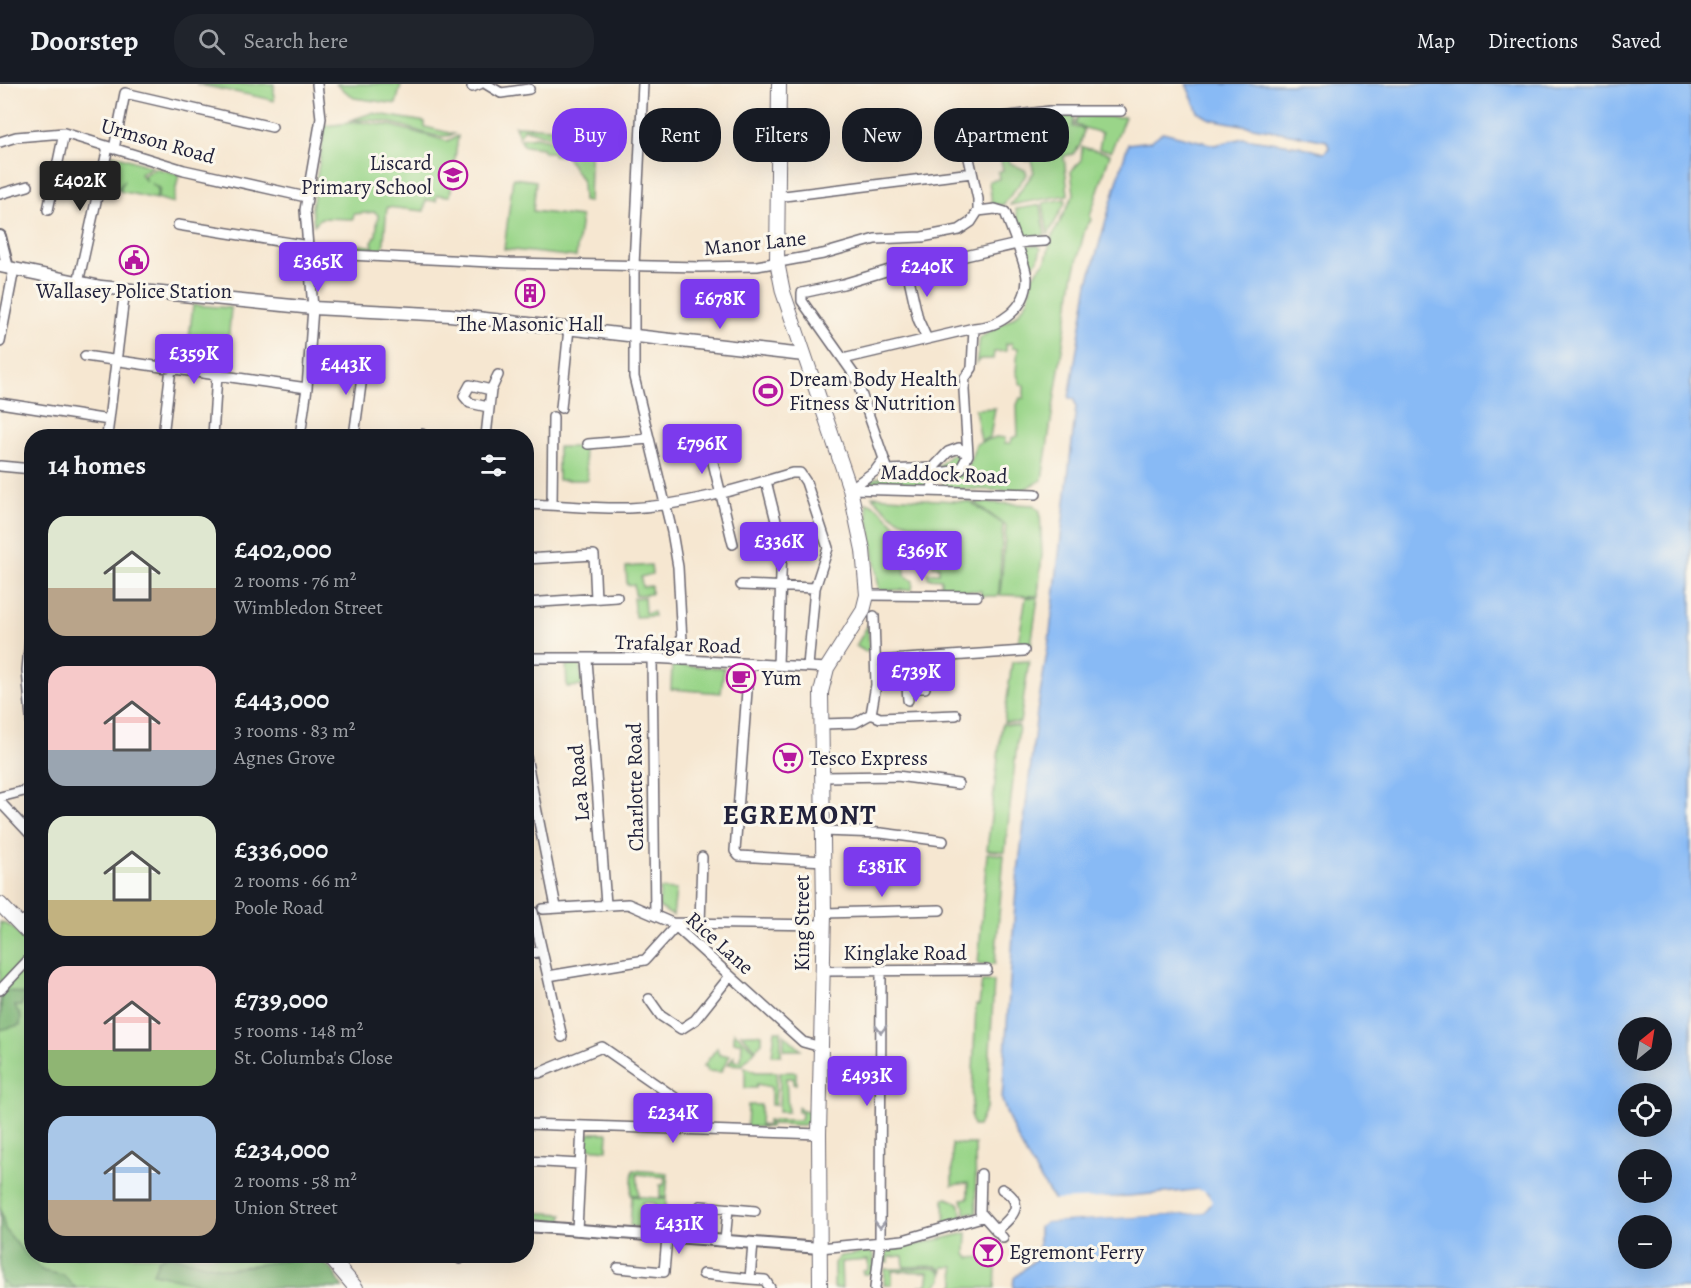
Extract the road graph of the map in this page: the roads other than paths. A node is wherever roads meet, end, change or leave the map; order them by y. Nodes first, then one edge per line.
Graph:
1 (317, 84) edge
2 (486, 84) edge
3 (643, 84) edge
4 (779, 84) edge
5 (529, 89) dead end
6 (1121, 111) dead end
7 (272, 127) dead end
8 (64, 134) junction
9 (0, 142) edge
10 (111, 148) junction
11 (972, 173) junction
12 (28, 186) dead end
13 (0, 194) edge
14 (306, 197) junction
15 (776, 197) junction
16 (48, 210) dead end
17 (978, 211) junction
18 (178, 225) dead end
19 (0, 236) edge
20 (1045, 241) dead end
21 (1016, 247) junction
22 (309, 249) junction
23 (777, 262) junction
24 (634, 265) junction
25 (906, 265) junction
26 (7, 268) edge
27 (78, 283) junction
28 (125, 289) junction
29 (313, 308) junction
30 (1, 324) edge
31 (569, 327) junction
32 (974, 328) junction
33 (633, 336) junction
34 (927, 339) junction
35 (0, 342) edge
36 (365, 355) dead end
37 (804, 355) junction
38 (85, 356) dead end
39 (843, 359) junction
40 (117, 360) junction
41 (171, 368) junction
42 (218, 375) junction
43 (498, 375) dead end
44 (308, 388) junction
45 (491, 390) junction
46 (0, 403) edge
47 (488, 407) junction
48 (561, 408) dead end
49 (553, 417) dead end
50 (109, 420) junction
51 (108, 429) edge
52 (164, 429) edge
53 (214, 429) edge
54 (301, 429) edge
55 (355, 429) edge
56 (486, 429) edge
57 (649, 439) junction
58 (588, 444) dead end
59 (710, 450) dead end
60 (968, 455) junction
61 (884, 459) junction
62 (0, 466) edge
63 (24, 468) edge
64 (766, 481) junction
65 (850, 489) junction
66 (932, 491) junction
67 (721, 494) junction
68 (1036, 494) dead end
69 (534, 504) edge
70 (665, 504) junction
71 (552, 505) junction
72 (733, 544) dead end
73 (534, 559) edge
74 (741, 585) dead end
75 (780, 586) junction
76 (815, 588) junction
77 (867, 595) junction
78 (977, 596) dead end
79 (617, 597) dead end
80 (596, 599) junction
81 (534, 603) edge
82 (869, 614) junction
83 (1024, 651) dead end
84 (534, 658) edge
85 (652, 658) junction
86 (905, 659) junction
87 (587, 660) junction
88 (683, 660) junction
89 (876, 661) junction
90 (749, 664) junction
91 (778, 665) junction
92 (808, 666) junction
93 (827, 668) junction
94 (907, 688) junction
95 (925, 688) dead end
96 (908, 700) dead end
97 (871, 714) junction
98 (956, 715) dead end
99 (822, 723) junction
100 (823, 777) junction
101 (958, 784) dead end
102 (24, 791) edge
103 (0, 796) edge
104 (534, 798) edge
105 (0, 802) edge
106 (24, 828) edge
107 (822, 831) junction
108 (943, 841) dead end
109 (702, 857) dead end
110 (824, 861) junction
111 (0, 904) edge
112 (606, 904) junction
113 (556, 907) junction
114 (543, 909) dead end
115 (940, 910) dead end
116 (655, 915) junction
117 (534, 916) edge
118 (824, 919) junction
119 (24, 920) edge
120 (18, 923) junction
121 (700, 924) junction
122 (674, 925) junction
123 (24, 929) edge
124 (542, 951) junction
125 (534, 952) edge
126 (24, 964) edge
127 (987, 970) dead end
128 (823, 971) junction
129 (881, 971) junction
130 (548, 976) junction
131 (730, 976) junction
132 (0, 990) edge
133 (649, 999) dead end
134 (562, 1037) dead end
135 (821, 1047) junction
136 (539, 1073) dead end
137 (534, 1124) edge
138 (582, 1127) junction
139 (678, 1130) junction
140 (819, 1134) junction
141 (534, 1161) edge
142 (580, 1164) junction
143 (981, 1174) dead end
144 (1002, 1189) dead end
145 (700, 1206) dead end
146 (728, 1209) junction
147 (755, 1210) dead end
148 (982, 1217) junction
149 (534, 1227) edge
150 (577, 1230) junction
151 (667, 1237) junction
152 (725, 1241) junction
153 (753, 1243) junction
154 (880, 1244) junction
155 (820, 1248) junction
156 (336, 1263) edge
157 (618, 1268) dead end
158 (703, 1274) dead end
159 (750, 1279) junction
160 (356, 1288) edge
161 (770, 1288) edge
162 (820, 1288) edge
163 (875, 1288) edge

1 - 14 street
2 - 5 street
3 - 24 street
4 - 15 main road, King Street
6 - 11 street
7 - 10 street
8 - 9 street, Urmson Road
8 - 10 street, Urmson Road
8 - 16 street
10 - 14 street, Urmson Road
10 - 27 street
11 - 15 street
11 - 17 street
12 - 13 street
14 - 22 street
15 - 23 main road, King Street
17 - 21 street
17 - 23 street, Manor Lane
18 - 22 street, Manor Lane
19 - 26 street
20 - 21 street
21 - 25 street
21 - 32 street
22 - 24 street, Manor Lane
22 - 29 street
23 - 24 street, Manor Lane
23 - 37 main road, King Street
24 - 33 street
25 - 34 street
25 - 39 street
26 - 27 main road
26 - 30 street
27 - 28 main road
28 - 29 main road
28 - 40 street
29 - 31 main road
29 - 44 street
30 - 35 street
31 - 33 main road
31 - 48 street
32 - 34 street
32 - 60 street
33 - 37 main road
33 - 57 street
34 - 39 street
36 - 55 street
37 - 65 main road, King Street
38 - 40 street
39 - 61 street
40 - 41 street
40 - 50 street
41 - 42 street
41 - 52 street
42 - 44 street
42 - 53 street
43 - 45 street
44 - 54 street
45 - 47 street
45 - 47 street
46 - 50 street
47 - 56 street
49 - 71 street
50 - 51 street
57 - 58 street
57 - 70 street
59 - 67 street
60 - 61 street
60 - 66 street
61 - 65 street
62 - 63 street
64 - 67 street
64 - 75 street
64 - 76 street
65 - 66 street, Maddock Road
65 - 77 main road, King Street
66 - 68 street, Maddock Road
67 - 70 street
67 - 72 street
69 - 71 street
70 - 71 street
70 - 88 street
73 - 80 street
74 - 75 street
75 - 76 street
75 - 91 street
76 - 92 street
77 - 78 street
77 - 82 main road, King Street
79 - 80 street
80 - 81 street
82 - 89 street
82 - 93 main road, King Street
83 - 86 street
84 - 87 street, Trafalgar Road
85 - 87 street, Trafalgar Road
85 - 88 street, Trafalgar Road
85 - 116 street, Charlotte Road
86 - 89 street
86 - 94 street
87 - 112 street, Lea Road
88 - 90 street, Trafalgar Road
89 - 97 street
90 - 91 street, Trafalgar Road
90 - 110 street
91 - 92 street, Trafalgar Road
92 - 93 street, Trafalgar Road
93 - 99 main road, King Street
94 - 95 street
94 - 96 street
97 - 98 street
97 - 99 street
99 - 100 main road, King Street
100 - 101 street
100 - 107 main road, King Street
102 - 103 street
104 - 113 street
105 - 106 street
107 - 108 street
107 - 110 main road, King Street
109 - 121 street
110 - 118 main road, King Street
111 - 120 main road
112 - 113 street, Rice Lane
112 - 116 street, Rice Lane
113 - 114 street, Rice Lane
115 - 118 street
116 - 122 street, Rice Lane
117 - 124 street
118 - 121 street
118 - 128 main road, King Street
119 - 120 street
120 - 123 main road
121 - 122 street
122 - 130 street
122 - 131 street, Rice Lane
124 - 125 street
124 - 130 street
126 - 132 street
127 - 129 street, Kinglake Road
128 - 129 street, Kinglake Road
128 - 135 main road, King Street
129 -> 154 street
130 - 134 street
131 - 133 street
131 - 135 street, Rice Lane
135 - 140 main road, King Street
136 - 139 street
137 - 138 street
138 - 139 street
138 - 142 street
139 - 140 street
140 - 155 main road, King Street
141 - 142 street
142 - 150 street
143 - 148 street
144 - 148 street
145 - 146 street
146 - 147 street
146 - 152 street
148 - 154 street
149 - 150 street
150 - 151 street
151 - 152 street
151 - 157 street
152 - 153 street
153 - 155 street
153 - 159 street
154 - 155 street
154 - 163 street
155 - 162 main road, King Street
156 - 160 main road
158 - 159 street
159 - 161 street

